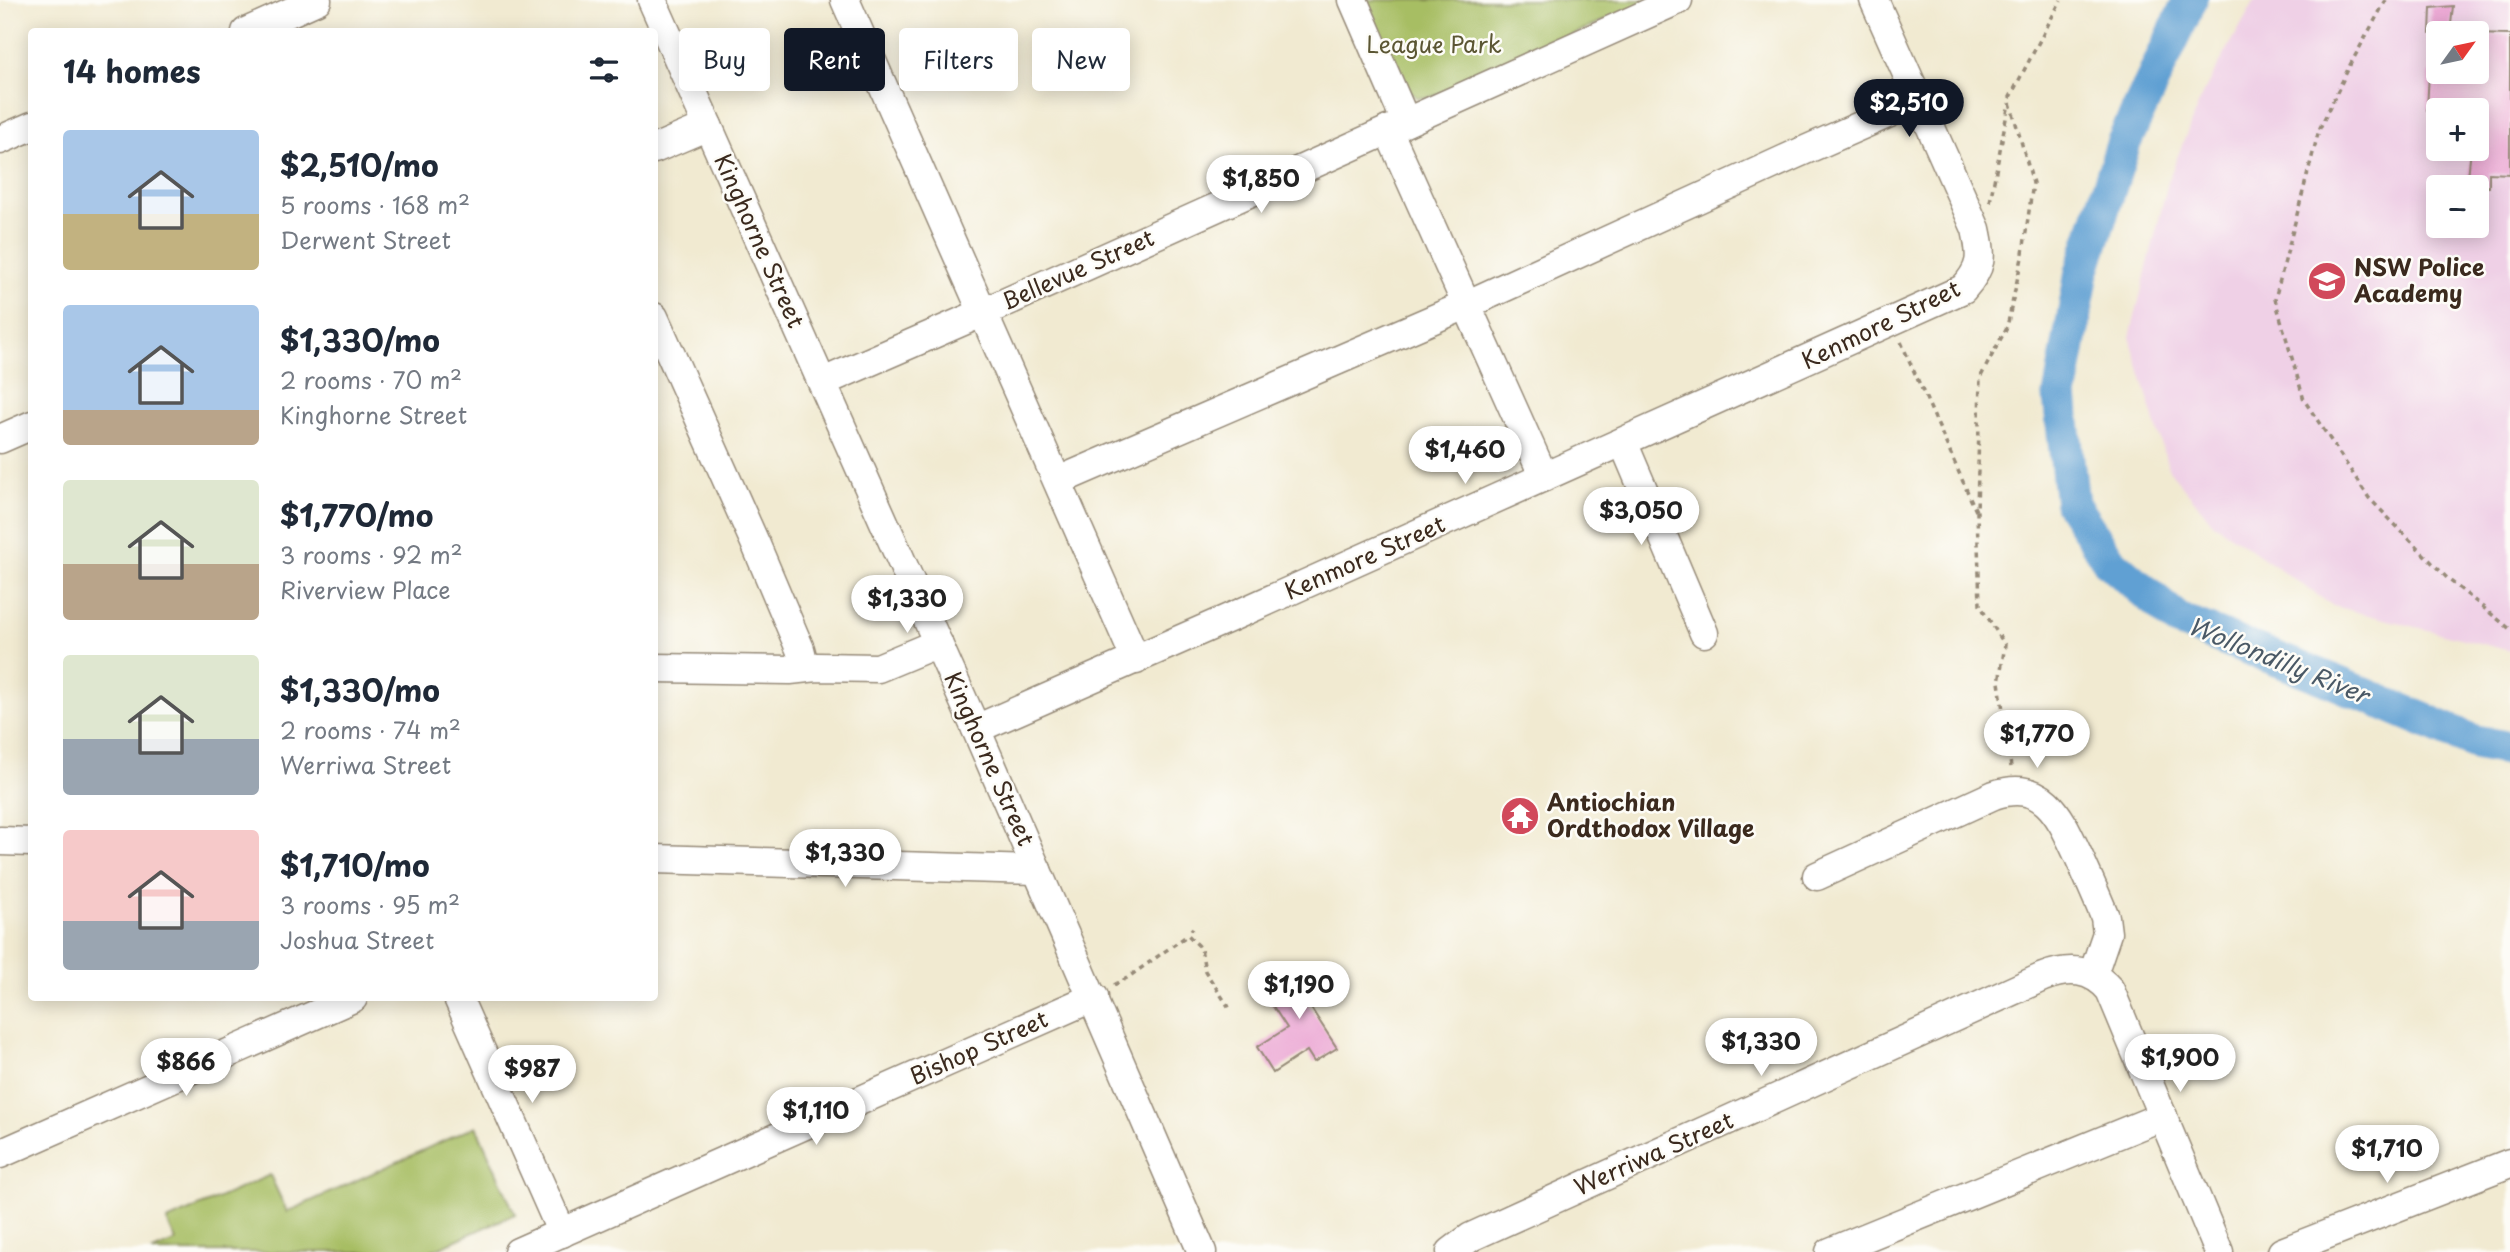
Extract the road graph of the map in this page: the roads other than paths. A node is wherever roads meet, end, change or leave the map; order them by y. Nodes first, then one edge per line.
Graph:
1 (317, 0) edge
2 (845, 0) edge
3 (1353, 0) edge
4 (1678, 0) edge
5 (1874, 0) edge
6 (655, 1) edge
7 (255, 28) edge
8 (1919, 100) junction
9 (708, 125) junction
10 (1397, 126) junction
11 (28, 128) edge
12 (0, 140) edge
13 (658, 147) edge
14 (1466, 305) junction
15 (984, 312) junction
16 (658, 326) edge
17 (823, 382) junction
18 (28, 427) edge
19 (0, 439) edge
20 (1623, 442) junction
21 (1544, 477) junction
22 (1058, 481) junction
23 (1704, 633) dead end
24 (937, 643) junction
25 (1136, 660) junction
26 (658, 668) edge
27 (805, 668) junction
28 (976, 729) junction
29 (0, 841) edge
30 (28, 842) edge
31 (658, 859) edge
32 (1037, 870) junction
33 (1817, 876) dead end
34 (2093, 974) junction
35 (1104, 991) junction
36 (346, 1001) edge
37 (459, 1001) edge
38 (2163, 1116) junction
39 (0, 1154) edge
40 (2510, 1163) edge
41 (562, 1233) junction
42 (518, 1252) edge
43 (1202, 1252) edge
44 (1451, 1252) edge
45 (1830, 1252) edge
46 (2219, 1252) edge
47 (2282, 1252) edge

1 - 7 street
2 - 15 street
3 - 10 street
4 - 10 street, Bellevue Street
5 - 8 street
6 - 9 street, Kinghorne Street
8 - 14 street
8 - 20 street, Kenmore Street
9 - 13 street
9 - 17 street, Kinghorne Street
10 - 14 street
10 - 15 street, Bellevue Street
11 - 12 street
14 - 21 street
14 - 22 street
15 - 17 street, Bellevue Street
15 - 22 street
16 - 27 street
17 - 24 street, Kinghorne Street
18 - 19 street
20 - 21 street, Kenmore Street
20 - 23 street
21 - 25 street, Kenmore Street
22 - 25 street
24 - 27 street
24 - 28 street, Kinghorne Street
25 - 28 street, Kenmore Street
26 - 27 street
28 - 32 street, Kinghorne Street
29 - 30 street
31 - 32 street
32 - 35 street, Kinghorne Street
33 - 34 street
34 - 38 street
34 - 44 street, Werriwa Street
35 - 41 street, Bishop Street
35 - 43 street, Kinghorne Street
36 - 39 street
37 - 41 street
38 - 45 street
38 - 46 street
40 - 47 street
41 - 42 street, Bishop Street

